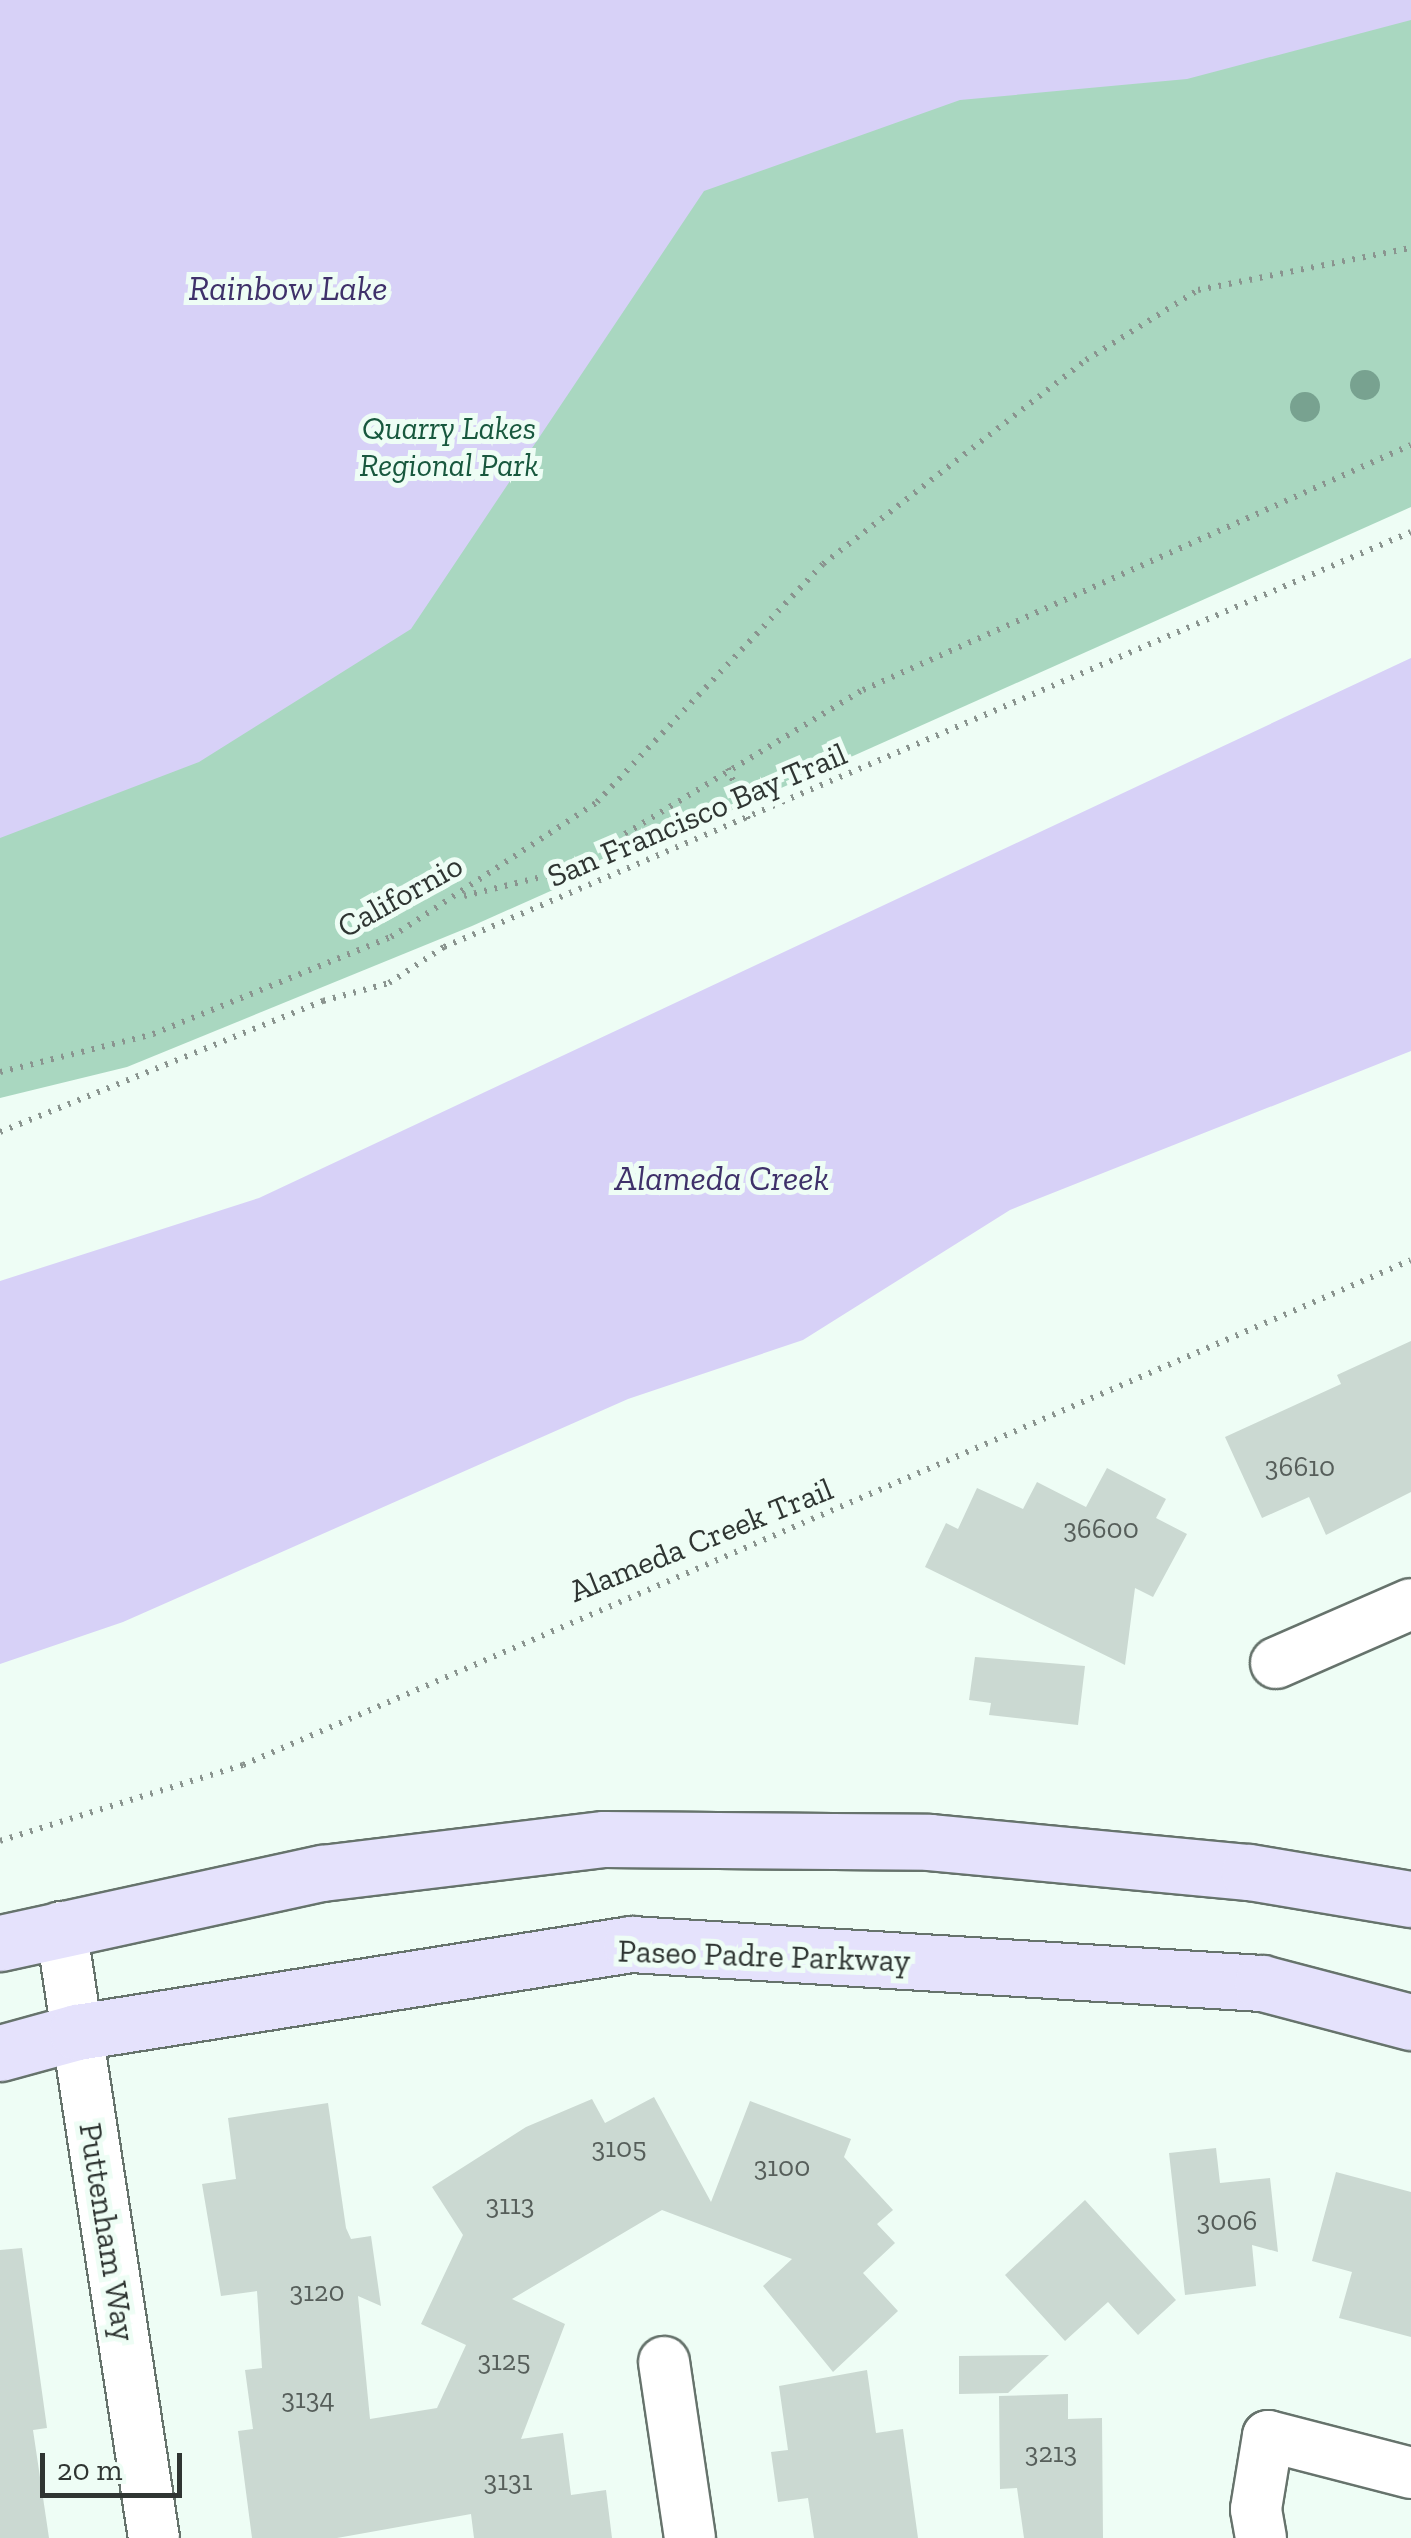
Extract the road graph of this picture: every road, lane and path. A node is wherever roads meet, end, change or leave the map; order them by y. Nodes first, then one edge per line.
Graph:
1 (1411, 248) edge
2 (1411, 445) edge
3 (1411, 532) edge
4 (728, 768) junction
5 (749, 822) junction
6 (456, 898) junction
7 (0, 1072) edge
8 (0, 1132) edge
9 (1411, 1260) edge
10 (1411, 1604) edge
11 (1276, 1663) dead end
12 (0, 1841) edge
13 (1411, 1899) edge
14 (61, 1926) junction
15 (0, 1943) edge
16 (1411, 2022) edge
17 (77, 2032) junction
18 (0, 2053) edge
19 (664, 2362) dead end
20 (1411, 2473) edge
21 (154, 2538) edge
22 (690, 2538) edge
23 (1260, 2538) edge

1 - 6 path, Californio
2 - 4 path
3 - 5 path, San Francisco Bay Trail
4 - 5 path
4 - 6 path
5 - 8 path, San Francisco Bay Trail
6 - 7 path, Californio
9 - 12 path, Alameda Creek Trail
10 - 11 street
13 - 14 main road
14 - 15 main road
14 - 17 street, Puttenham Way
16 - 17 main road, Paseo Padre Parkway
17 - 18 main road, Paseo Padre Parkway
17 - 21 street, Puttenham Way
19 - 22 street
20 - 23 street

